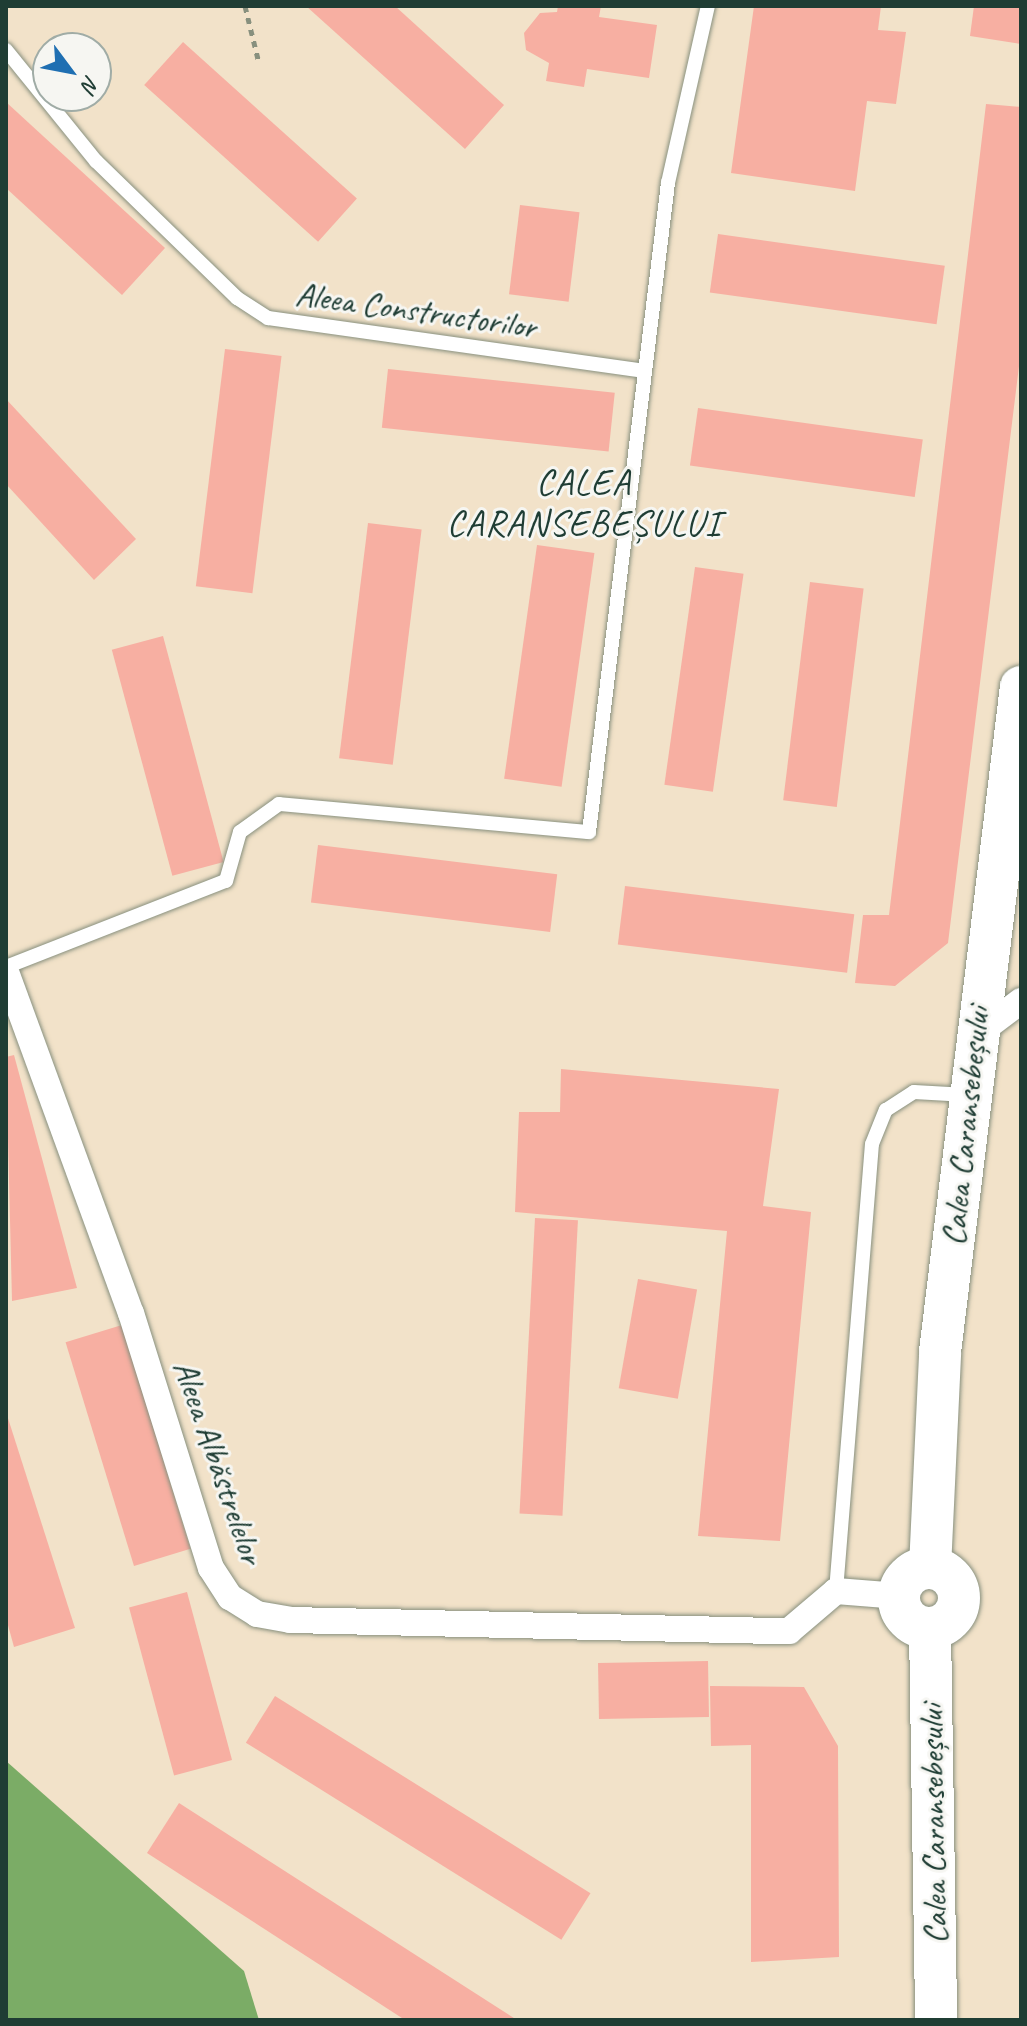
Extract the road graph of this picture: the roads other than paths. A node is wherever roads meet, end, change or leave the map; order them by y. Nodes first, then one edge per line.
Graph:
1 (708, 6) edge
2 (6, 50) edge
3 (643, 371) junction
4 (1021, 687) edge
5 (996, 859) junction
6 (1021, 901) edge
7 (6, 970) edge
8 (1021, 1001) edge
9 (974, 1037) junction
10 (967, 1095) junction
11 (930, 1568) junction
12 (836, 1591) junction
13 (899, 1596) junction
14 (930, 1628) junction
15 (936, 2020) edge

1 - 3 lane
2 - 3 lane, Aleea Constructorilor
3 - 7 lane
4 - 5 main road, Calea Caransebeșului
5 - 6 street
5 - 9 main road, Calea Caransebeșului
7 - 12 street, Aleea Albăstrelelor
8 - 9 street
9 - 10 main road, Calea Caransebeșului
10 - 11 main road, Calea Caransebeșului
10 - 12 lane
11 - 13 main road
11 - 14 main road
12 - 13 street
13 - 14 main road
14 - 15 main road, Calea Caransebeșului

